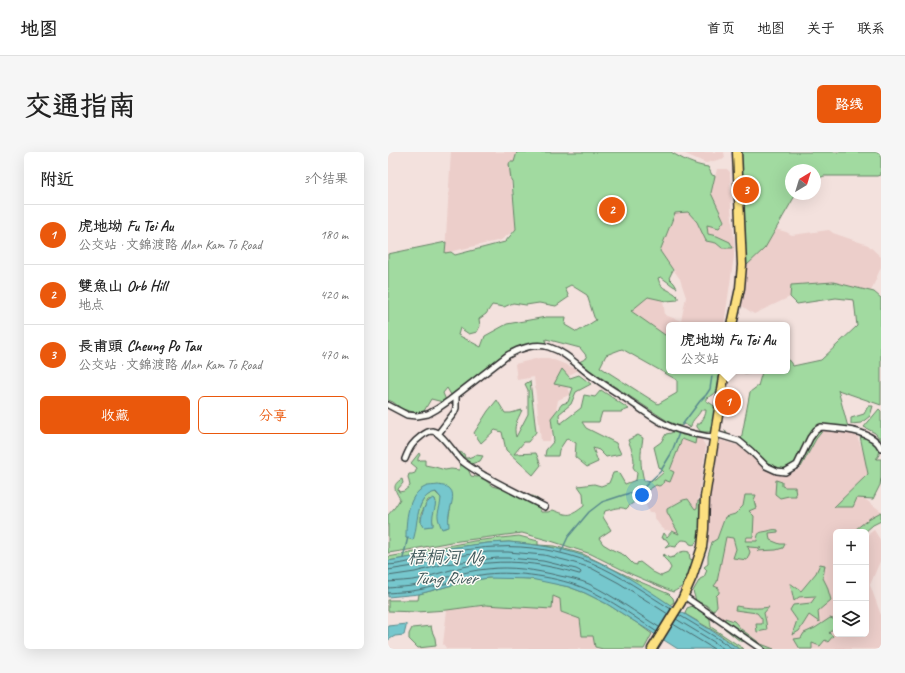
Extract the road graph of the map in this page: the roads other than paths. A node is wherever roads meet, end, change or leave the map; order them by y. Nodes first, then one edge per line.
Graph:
1 (737, 152) edge
2 (733, 322) edge
3 (725, 374) edge
4 (456, 396) junction
5 (388, 405) edge
6 (438, 434) junction
7 (715, 436) junction
8 (881, 448) edge
9 (405, 459) dead end
10 (545, 507) dead end
11 (683, 599) junction
12 (653, 648) edge
13 (761, 649) edge

1 - 2 main road
3 - 7 main road
4 - 5 street
4 - 6 street
4 - 7 street
6 - 9 street
6 - 10 street
7 - 8 street
7 - 11 main road
11 - 12 main road
11 - 13 street

